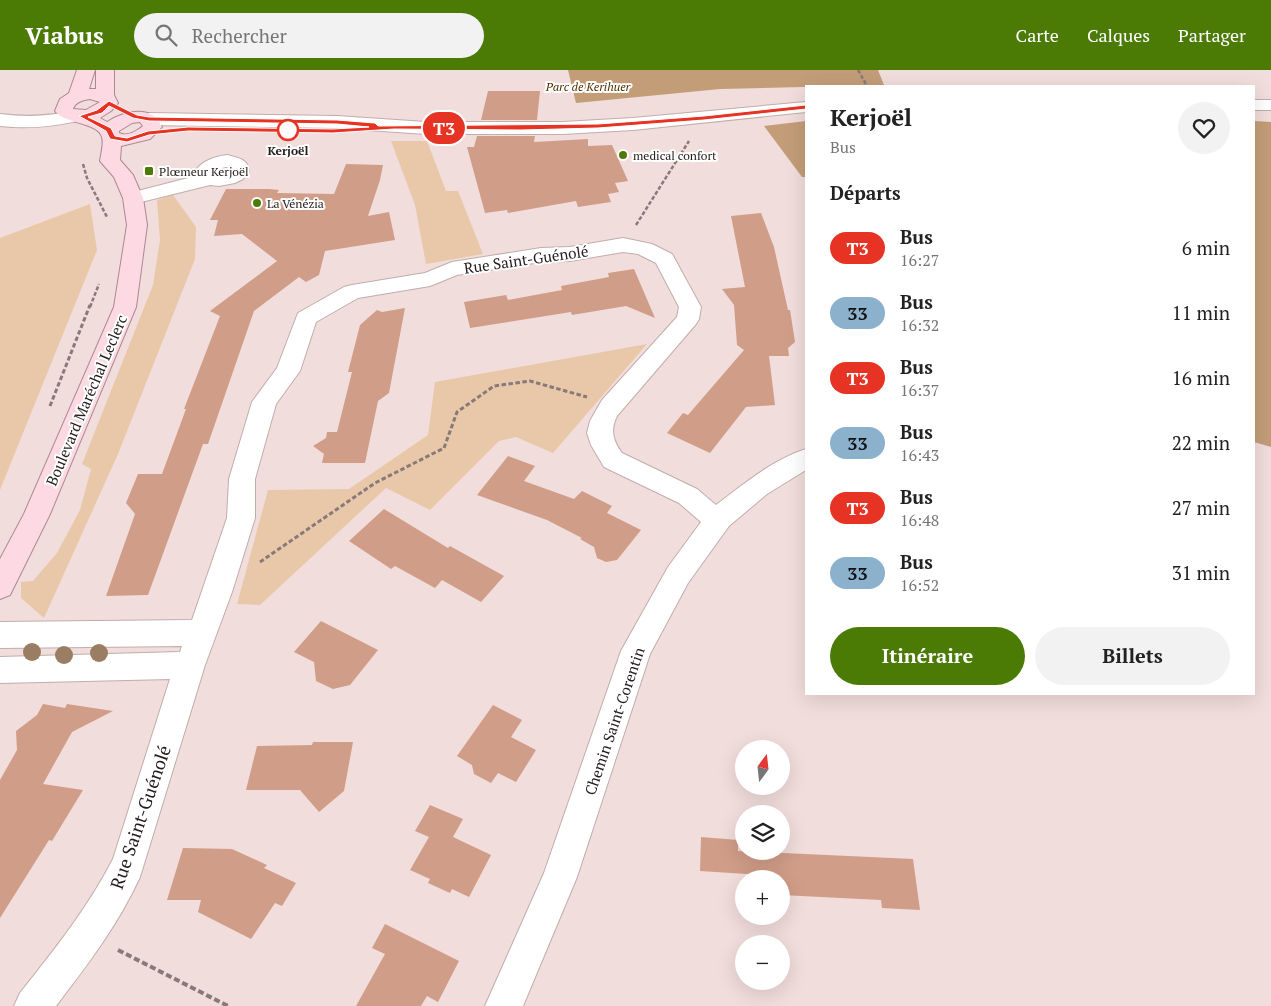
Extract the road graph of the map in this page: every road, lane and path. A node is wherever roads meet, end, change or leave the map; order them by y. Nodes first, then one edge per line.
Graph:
1 (86, 70) edge
2 (105, 70) edge
3 (858, 70) edge
4 (866, 85) edge
5 (107, 99) junction
6 (1255, 105) edge
7 (1271, 105) edge
8 (805, 107) edge
9 (75, 109) junction
10 (3, 120) edge
11 (143, 126) junction
12 (111, 134) junction
13 (692, 136) dead end
14 (82, 160) dead end
15 (123, 175) junction
16 (208, 179) dead end
17 (133, 198) junction
18 (641, 218) dead end
19 (108, 219) dead end
20 (100, 280) dead end
21 (611, 406) junction
22 (50, 408) dead end
23 (805, 460) edge
24 (718, 518) junction
25 (258, 564) dead end
26 (0, 587) edge
27 (201, 634) junction
28 (0, 635) edge
29 (190, 666) junction
30 (0, 670) edge
31 (88, 934) junction
32 (33, 1006) edge
33 (228, 1006) edge
34 (504, 1006) edge

1 - 9 main road
2 - 5 main road
3 - 4 path
5 - 9 main road
5 - 11 main road
6 - 7 street
8 - 11 street
9 - 10 street
9 - 12 main road
11 - 12 main road
11 - 15 main road
12 - 15 main road, Boulevard Maréchal Leclerc
13 - 18 path
14 - 19 path
15 - 17 main road, Boulevard Maréchal Leclerc
16 - 17 street
17 - 26 main road, Boulevard Maréchal Leclerc
20 - 22 path
21 - 24 street, Rue Saint-Guénolé
21 - 25 path
21 - 27 street, Rue Saint-Guénolé
23 - 24 street, Chemin Saint-Corentin
24 - 34 street, Chemin Saint-Corentin
27 - 28 street
27 - 29 street, Rue Saint-Guénolé
29 - 30 street
29 - 31 street, Rue Saint-Guénolé
31 - 32 street, Rue Saint-Guénolé
31 - 33 path

